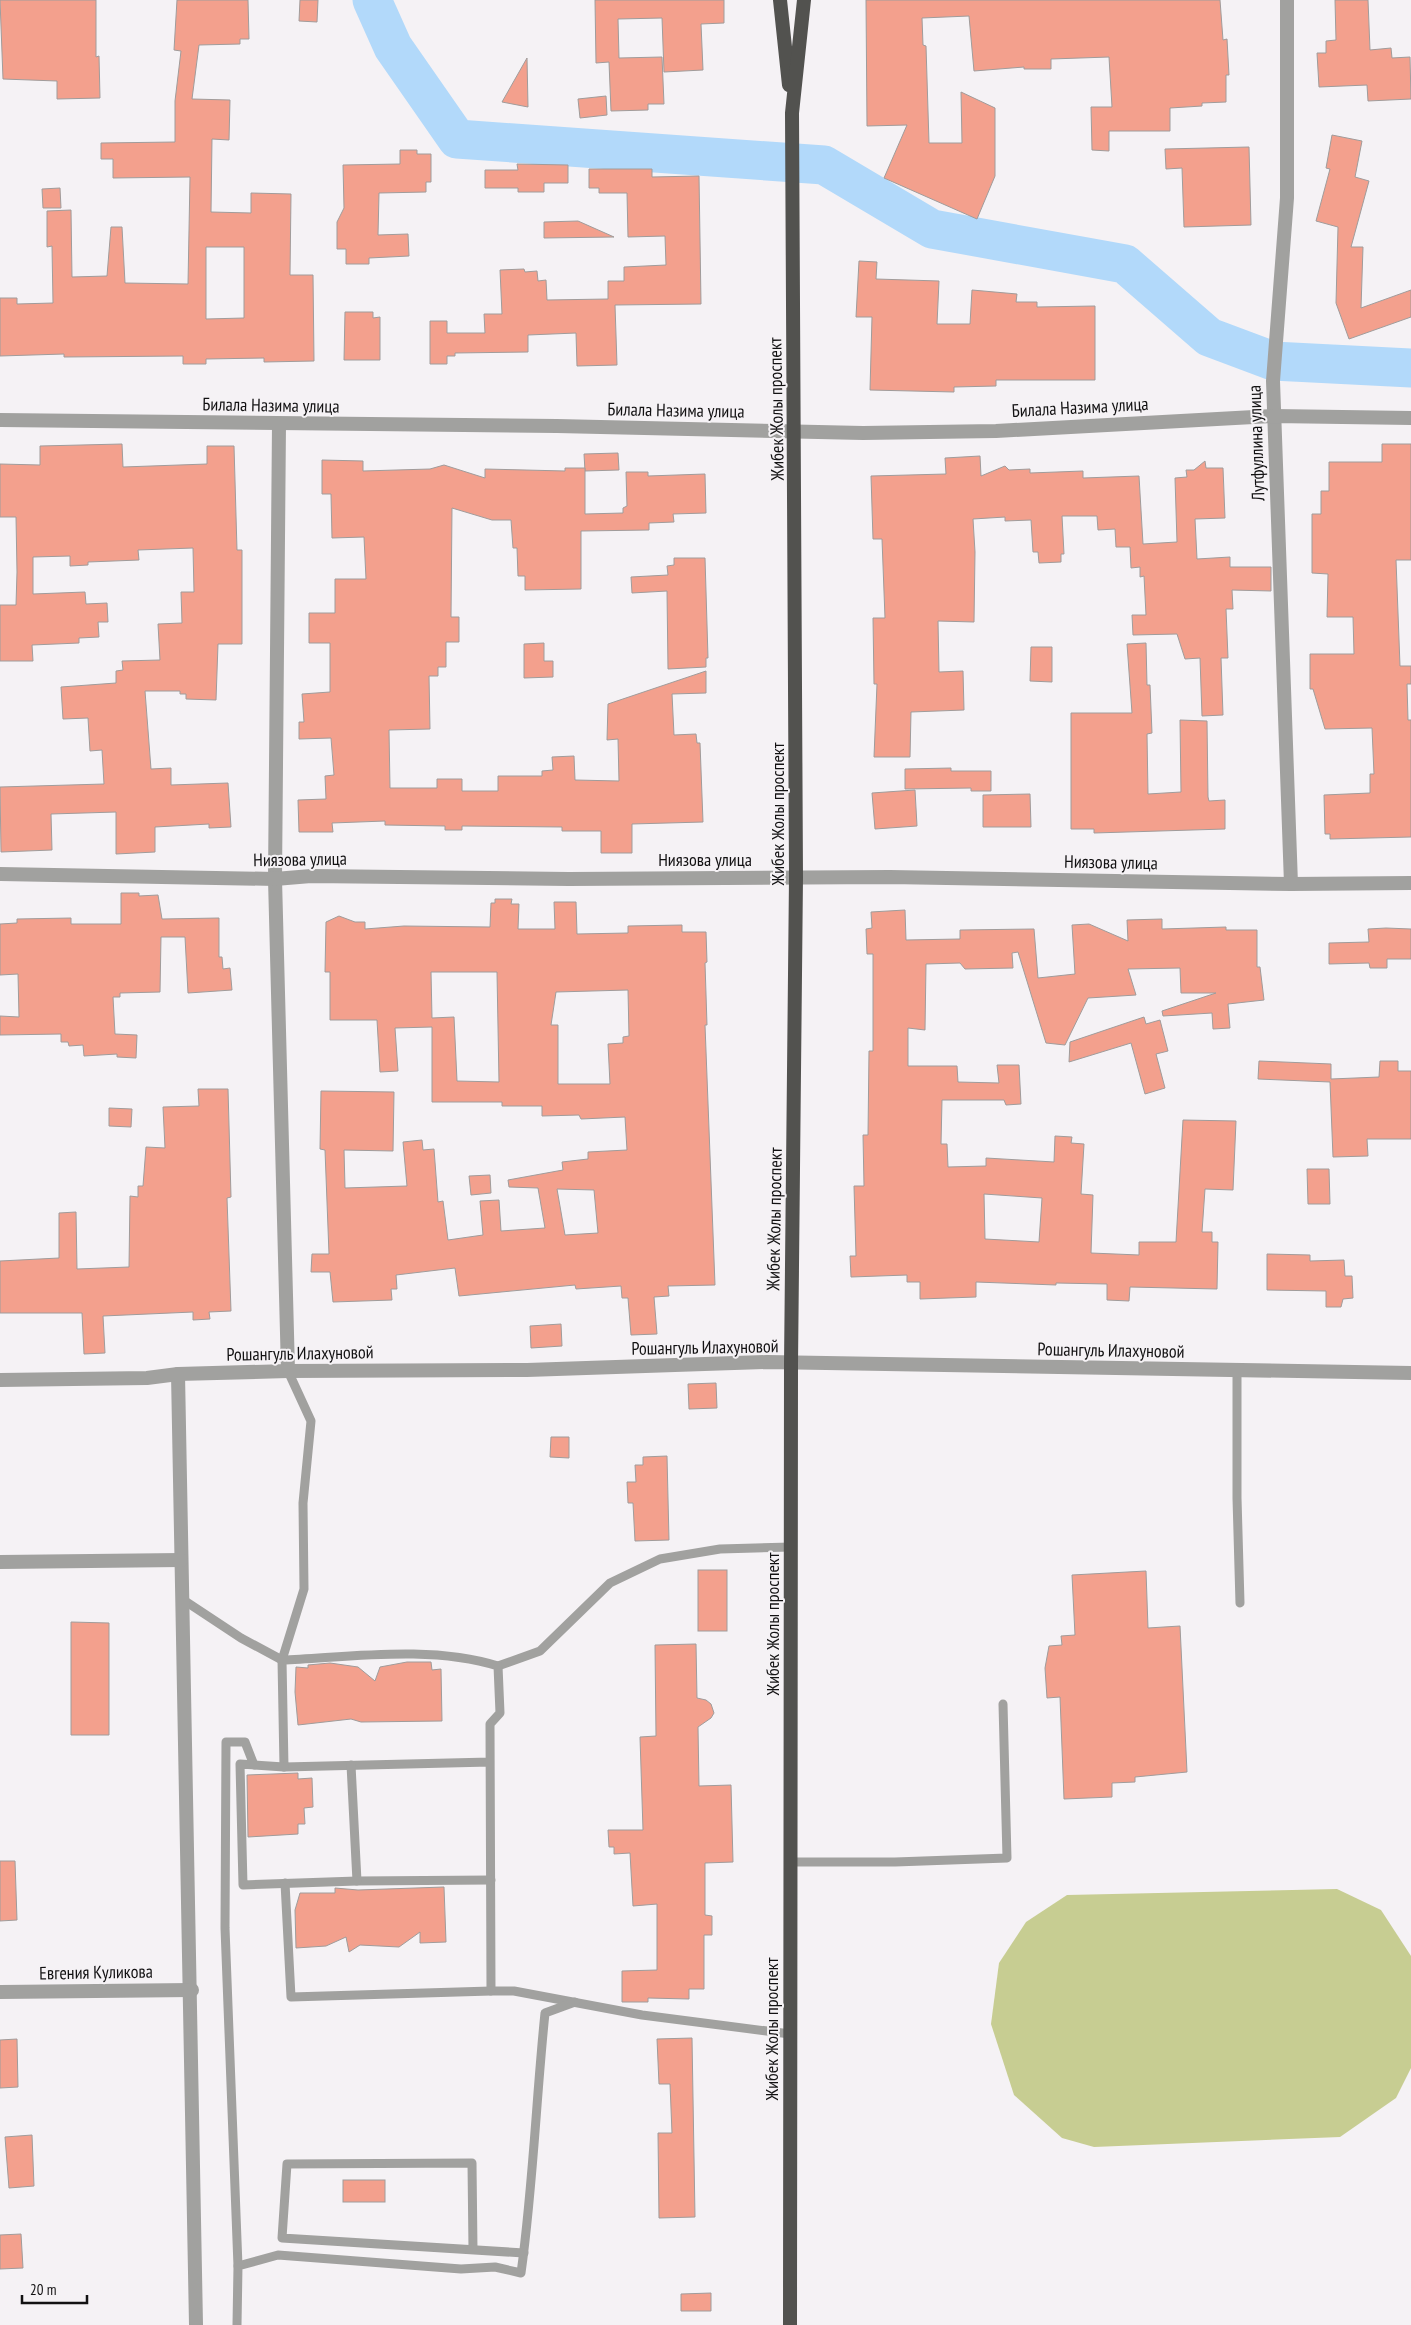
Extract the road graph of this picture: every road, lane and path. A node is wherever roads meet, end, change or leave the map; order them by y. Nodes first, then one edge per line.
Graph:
1 (780, 0) edge
2 (804, 0) edge
3 (1287, 0) edge
4 (792, 113) junction
5 (1274, 416) junction
6 (1411, 418) edge
7 (0, 420) edge
8 (278, 424) junction
9 (796, 431) junction
10 (0, 874) edge
11 (796, 877) junction
12 (275, 879) junction
13 (1411, 883) edge
14 (1291, 884) junction
15 (791, 1364) junction
16 (1237, 1370) junction
17 (288, 1371) junction
18 (1411, 1373) edge
19 (178, 1374) junction
20 (0, 1380) edge
21 (791, 1547) junction
22 (181, 1560) junction
23 (0, 1562) edge
24 (182, 1599) junction
25 (1240, 1603) dead end
26 (282, 1660) junction
27 (498, 1666) junction
28 (1003, 1704) dead end
29 (490, 1762) junction
30 (254, 1765) junction
31 (351, 1765) junction
32 (284, 1767) junction
33 (790, 1862) junction
34 (491, 1880) junction
35 (357, 1881) junction
36 (285, 1883) junction
37 (192, 1990) junction
38 (491, 1991) junction
39 (0, 1992) edge
40 (575, 2002) junction
41 (790, 2034) junction
42 (473, 2250) junction
43 (524, 2253) junction
44 (238, 2266) junction
45 (196, 2325) edge
46 (237, 2325) edge
47 (790, 2325) edge

1 - 4 highway, Жибек Жолы проспект
2 - 4 highway, Жибек Жолы проспект
3 - 5 street, Лутфуллина улица
4 - 9 highway, Жибек Жолы проспект
5 - 6 street, Билала Назима улица
5 - 9 street, Билала Назима улица
5 - 14 street, Лутфуллина улица
7 - 8 street, Билала Назима улица
8 - 9 street, Билала Назима улица
8 - 12 street
9 - 11 highway, Жибек Жолы проспект
10 - 12 street, Ниязова улица
11 - 12 street, Ниязова улица
11 - 14 street, Ниязова улица
11 - 15 highway, Жибек Жолы проспект
12 - 17 street
13 - 14 street, Ниязова улица
15 - 16 street, Рошангуль Илахуновой
15 - 17 street, Рошангуль Илахуновой
15 - 21 highway, Жибек Жолы проспект
16 - 18 street, Рошангуль Илахуновой
16 - 25 lane
17 - 19 street, Рошангуль Илахуновой
17 - 26 lane
19 - 20 street, Рошангуль Илахуновой
19 - 22 street
21 - 27 lane
21 - 33 highway, Жибек Жолы проспект
22 - 23 street
22 - 24 street
24 - 26 lane
24 - 37 street
26 - 27 lane
26 - 32 lane
27 - 29 lane
28 - 33 lane
29 - 31 lane
29 - 34 lane
30 - 32 lane
30 - 36 lane
30 - 44 lane
31 - 32 lane
31 - 35 lane
33 - 41 highway, Жибек Жолы проспект
34 - 35 lane
34 - 38 lane
35 - 36 lane
36 - 38 lane
37 - 39 street, Евгения Куликова
37 - 45 street
38 - 40 lane
40 - 41 lane
40 - 43 lane
41 - 47 highway, Жибек Жолы проспект
42 - 42 lane
42 - 43 lane
43 - 44 lane
44 - 46 lane

